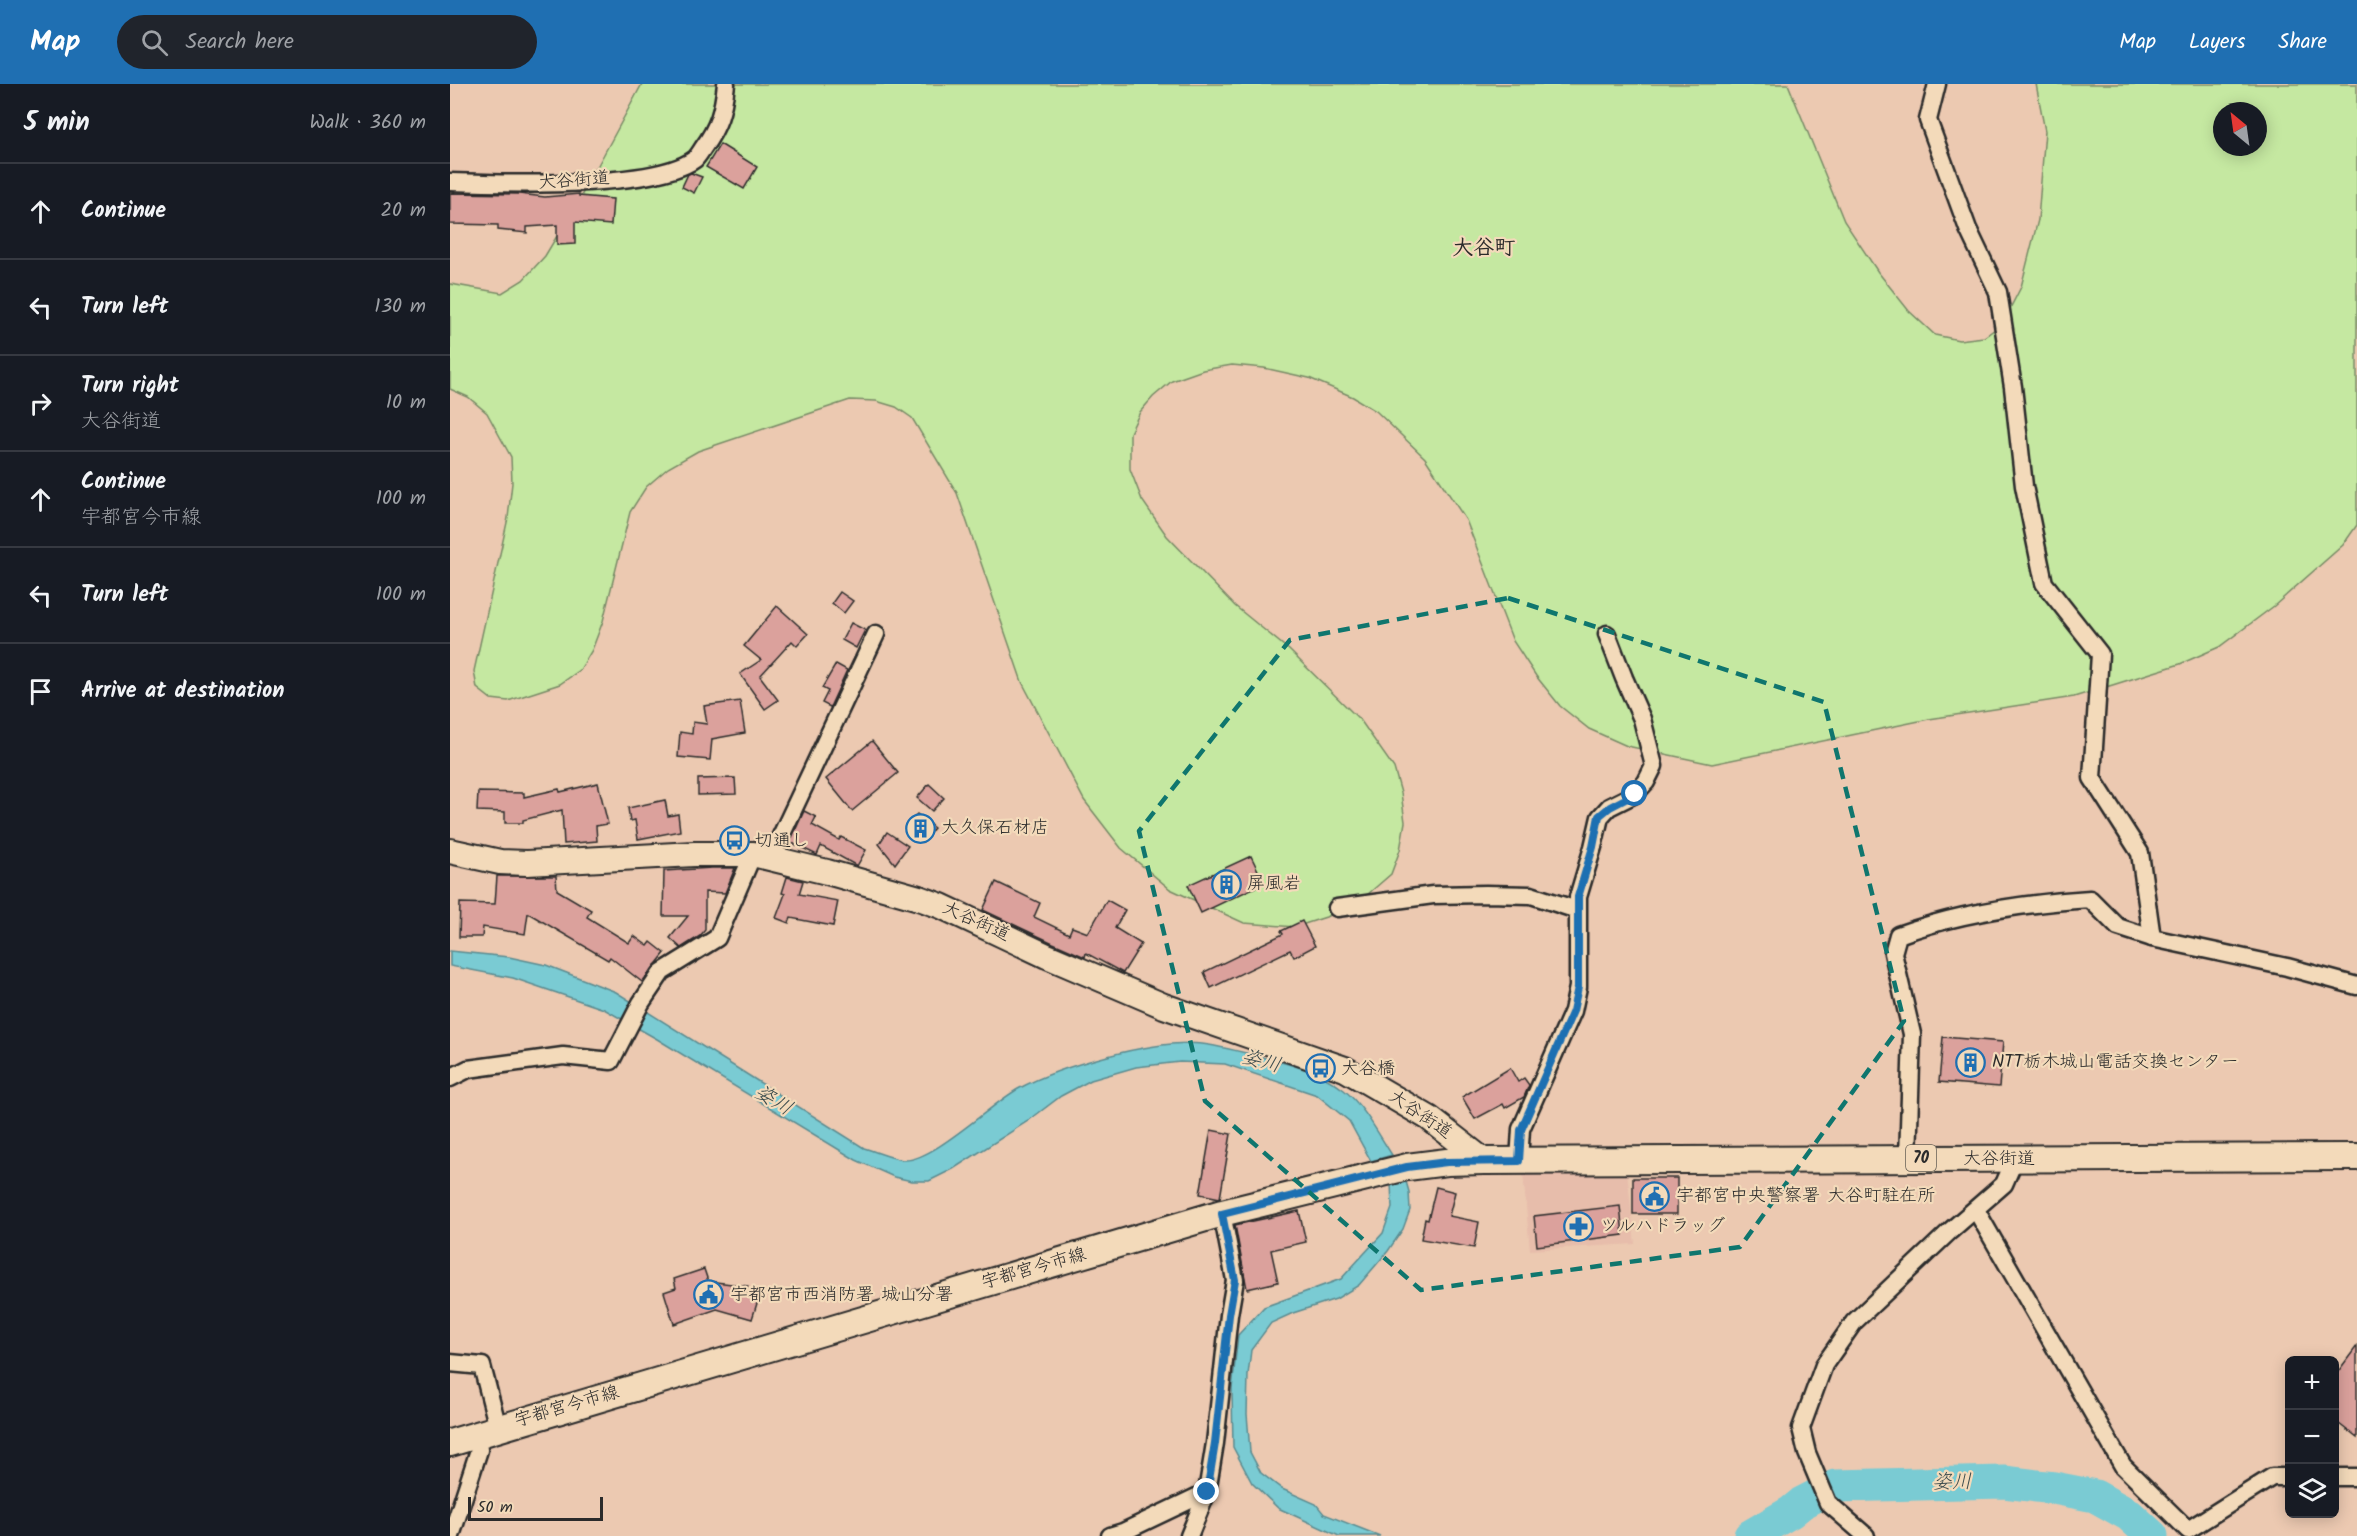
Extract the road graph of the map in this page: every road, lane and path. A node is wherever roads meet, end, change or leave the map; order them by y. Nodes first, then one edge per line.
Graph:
1 (726, 84) edge
2 (1937, 84) edge
3 (450, 182) edge
4 (876, 634) dead end
5 (1607, 634) dead end
6 (450, 851) edge
7 (762, 856) junction
8 (1337, 908) dead end
9 (1577, 910) junction
10 (2152, 938) junction
11 (2357, 986) edge
12 (450, 1078) edge
13 (2357, 1157) edge
14 (1908, 1158) junction
15 (2015, 1159) junction
16 (1484, 1161) junction
17 (1519, 1161) junction
18 (1976, 1210) junction
19 (1222, 1214) junction
20 (450, 1363) edge
21 (487, 1432) junction
22 (450, 1443) edge
23 (2285, 1477) edge
24 (2339, 1477) edge
25 (2357, 1477) edge
26 (1207, 1492) junction
27 (2190, 1533) edge
28 (451, 1536) edge
29 (1110, 1536) edge
30 (1189, 1536) edge
31 (1866, 1536) edge

1 - 3 street, 大谷街道
2 - 10 street
4 - 7 street
5 - 9 street
6 - 7 main road, 大谷街道
7 - 12 street
7 - 16 main road, 大谷街道
8 - 9 street
9 - 17 street
10 - 11 street
10 - 14 street
13 - 15 main road, 大谷街道 / 70
14 - 15 main road, 大谷街道 / 70
14 - 17 main road, 大谷街道 / 70
15 - 18 street
16 - 17 main road, 大谷街道 / 70
16 - 19 main road, 宇都宮今市線 / 70
18 - 27 street
18 - 31 street
19 - 21 main road, 宇都宮今市線 / 70
19 - 26 street
20 - 21 street
21 - 22 main road, 宇都宮今市線 / 70
21 - 28 street
23 - 27 street
24 - 25 street
26 - 29 street
26 - 30 street

